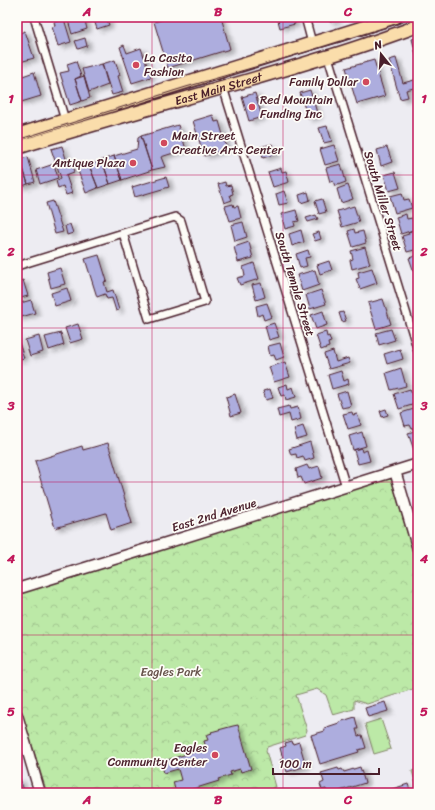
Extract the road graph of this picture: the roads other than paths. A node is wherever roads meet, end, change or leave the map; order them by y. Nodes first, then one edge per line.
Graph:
1 (34, 17) edge
2 (304, 17) edge
3 (396, 17) edge
4 (418, 26) edge
5 (312, 43) junction
6 (328, 57) junction
7 (223, 87) junction
8 (65, 120) junction
9 (17, 135) edge
10 (17, 148) edge
11 (123, 233) junction
12 (17, 266) edge
13 (418, 351) edge
14 (418, 464) edge
15 (395, 471) junction
16 (346, 487) junction
17 (418, 549) edge
18 (17, 589) edge
19 (17, 715) edge
20 (40, 793) edge

1 - 8 street
2 - 5 street
3 - 5 main road, East Main Street
4 - 6 main road, East Main Street
5 - 8 main road, East Main Street
6 - 7 main road, East Main Street
6 - 13 street, South Miller Street
7 - 10 main road, East Main Street
7 - 16 street, South Temple Street
8 - 9 main road, East Main Street
11 - 11 street
11 - 12 street
14 - 15 street, East 2nd Avenue
15 - 16 street, East 2nd Avenue
15 - 17 street
16 - 18 street, East 2nd Avenue
19 - 20 street

